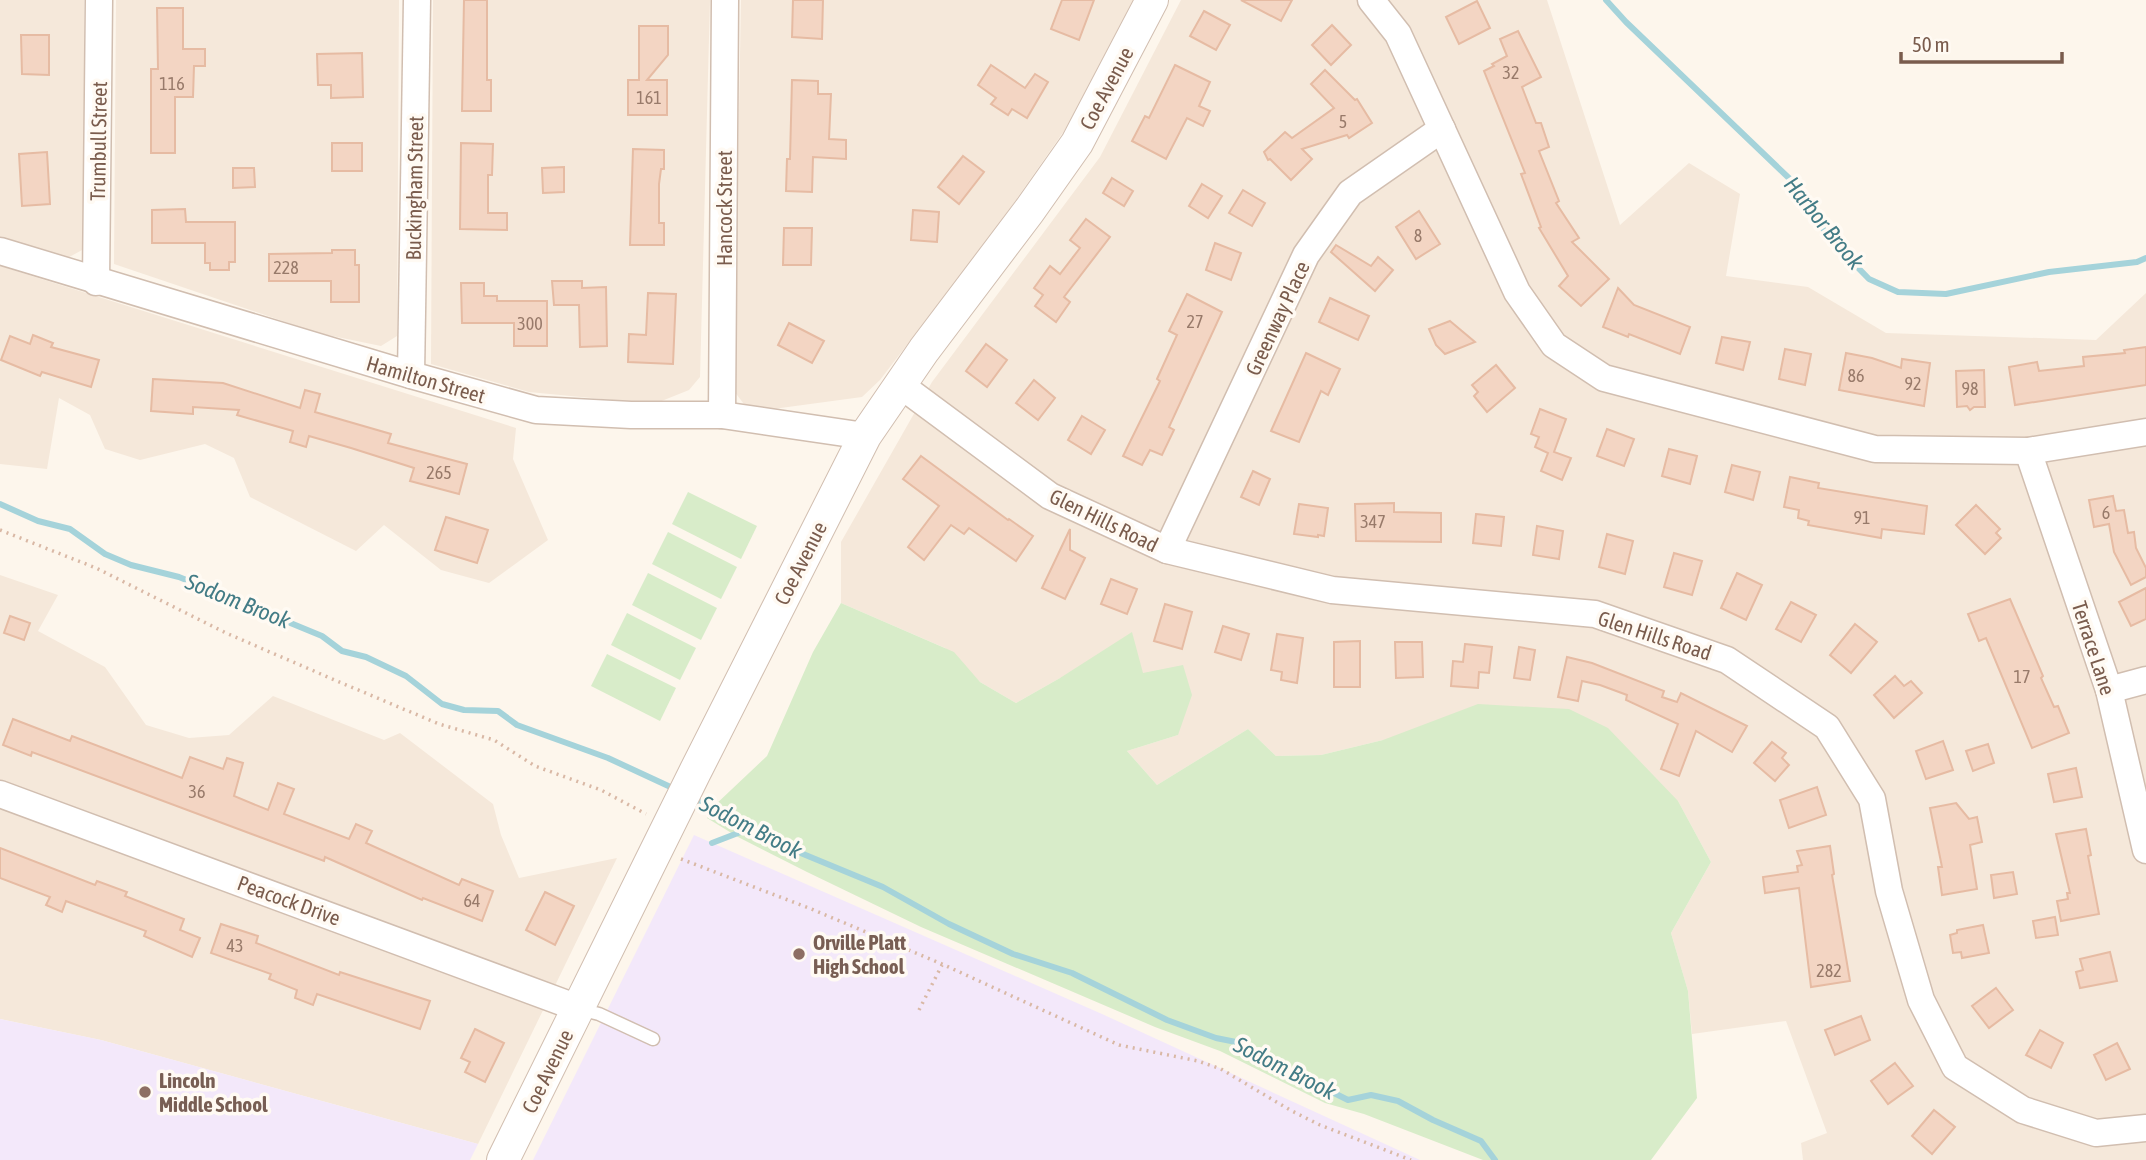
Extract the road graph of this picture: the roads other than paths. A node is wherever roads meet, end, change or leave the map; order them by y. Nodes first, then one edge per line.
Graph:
1 (99, 0) edge
2 (417, 0) edge
3 (725, 0) edge
4 (1153, 0) edge
5 (1371, 0) edge
6 (1442, 129) junction
7 (0, 251) edge
8 (96, 282) junction
9 (411, 375) junction
10 (899, 384) junction
11 (722, 415) junction
12 (2146, 432) edge
13 (865, 436) junction
14 (2028, 451) junction
15 (1167, 550) junction
16 (2146, 680) edge
17 (2109, 690) junction
18 (0, 794) edge
19 (2146, 849) edge
20 (578, 1008) junction
21 (653, 1039) dead end
22 (2146, 1128) edge
23 (503, 1160) edge

1 - 8 street, Trumbull Street
2 - 9 street, Buckingham Street
3 - 11 street, Hancock Street
4 - 10 street, Coe Avenue
5 - 6 street
6 - 14 street
6 - 15 street, Greenway Place
7 - 8 street, Hamilton Street
8 - 9 street, Hamilton Street
9 - 11 street, Hamilton Street
10 - 13 street, Coe Avenue
10 - 15 street, Glen Hills Road
11 - 13 street, Hamilton Street
12 - 14 street
13 - 20 street, Coe Avenue
14 - 17 street, Terrace Lane
15 - 22 street, Glen Hills Road
16 - 17 street
17 - 19 street, Terrace Lane
18 - 20 street, Peacock Drive
20 - 21 lane
20 - 23 street, Coe Avenue

